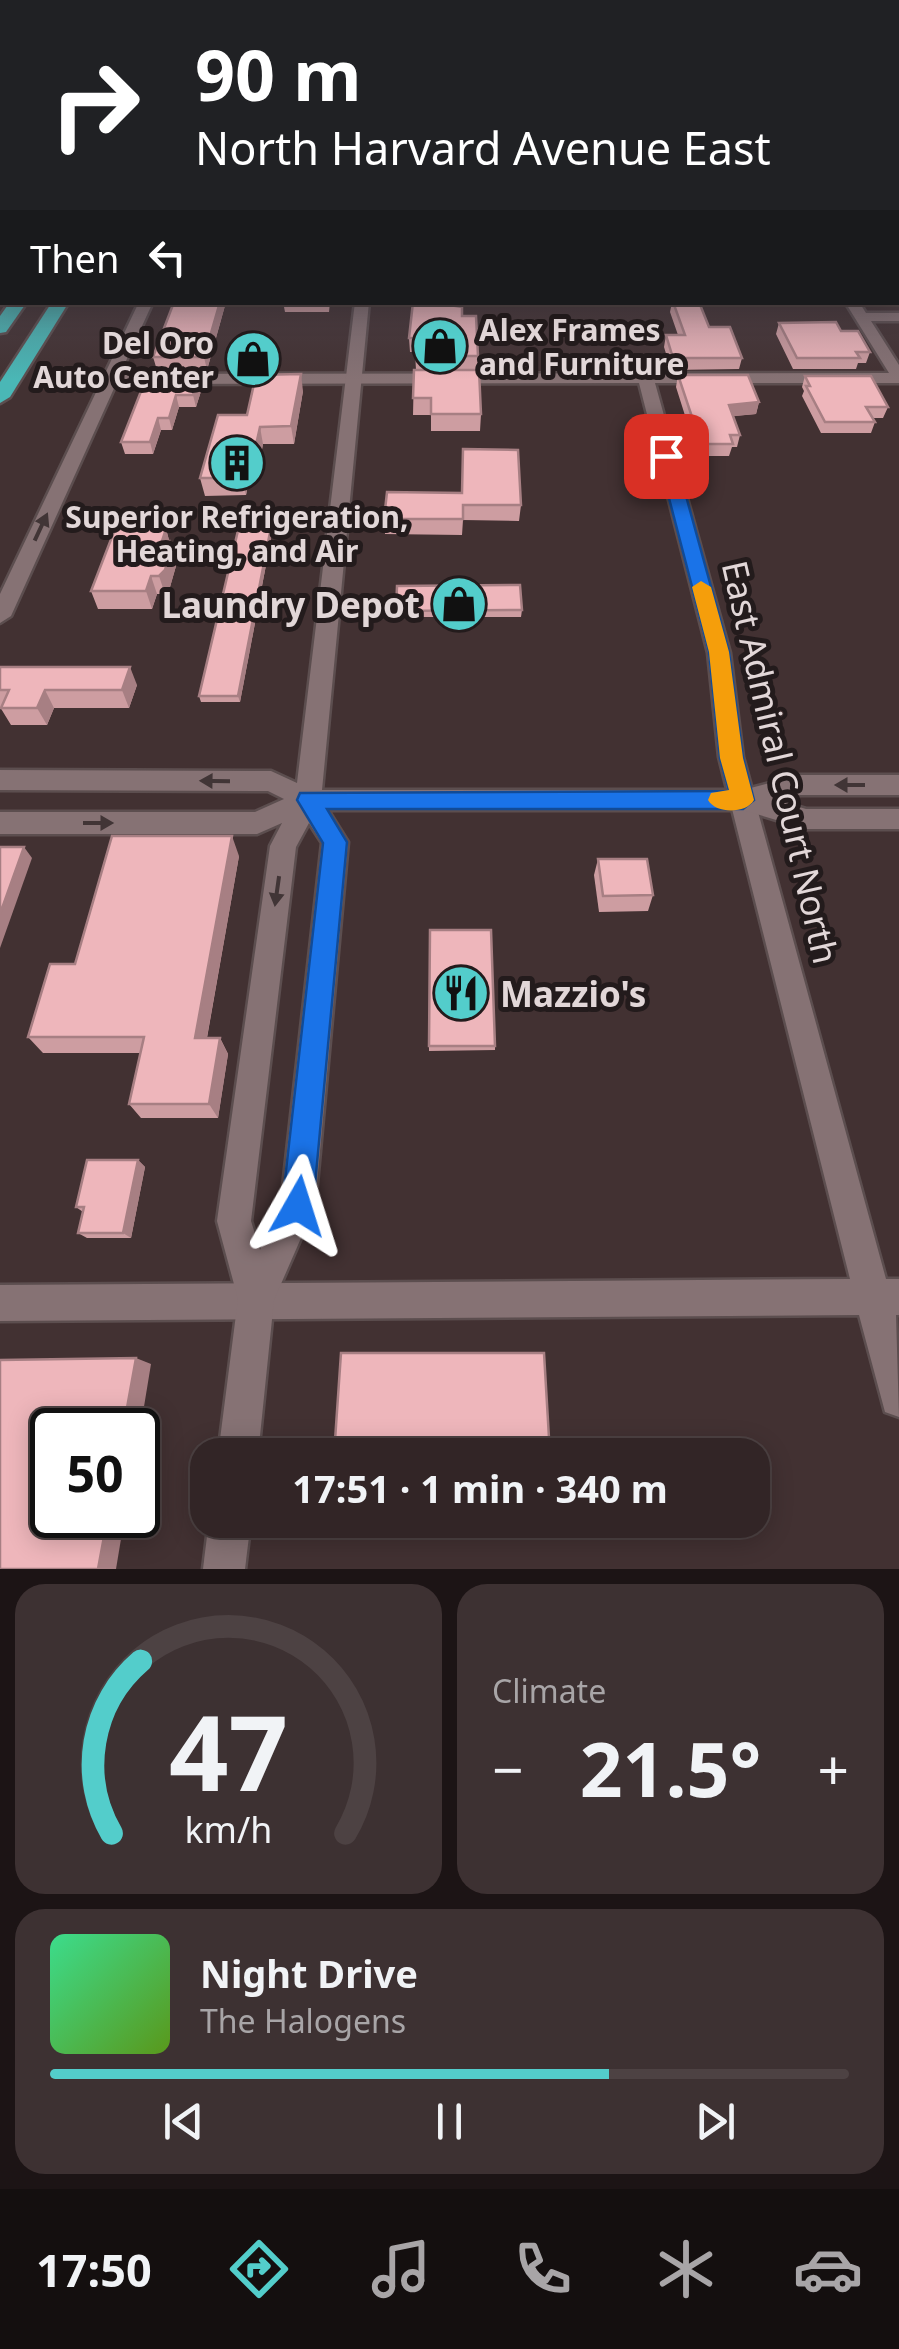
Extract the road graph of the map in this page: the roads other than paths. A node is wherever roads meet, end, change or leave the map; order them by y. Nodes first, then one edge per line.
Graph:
1 (17, 305) edge
2 (59, 305) edge
3 (145, 305) edge
4 (362, 305) edge
5 (856, 310) edge
6 (899, 317) edge
7 (0, 328) edge
8 (645, 376) junction
9 (354, 377) junction
10 (899, 377) edge
11 (110, 379) junction
12 (0, 397) edge
13 (0, 616) edge
14 (0, 780) edge
15 (899, 785) edge
16 (308, 800) junction
17 (743, 800) junction
18 (899, 819) edge
19 (0, 823) edge
20 (886, 1297) edge
21 (256, 1299) junction
22 (0, 1303) edge
23 (899, 1398) edge
24 (240, 1438) edge
25 (228, 1538) edge
26 (224, 1569) edge

1 - 7 highway
2 - 12 highway
3 - 11 street
4 - 9 street
5 - 6 street
5 - 10 street
8 - 9 street
8 - 10 street
8 - 17 street, East Admiral Court North
9 - 11 street
9 - 16 street
13 -> 11 street
16 -> 14 street
15 -> 17 street
16 - 17 street
19 -> 16 street
16 -> 21 street
16 - 21 street
17 - 18 street
17 - 20 street, East Admiral Court North
20 - 21 street
20 - 23 street, East Admiral Court North
21 - 22 street
21 - 24 street
25 - 26 street

